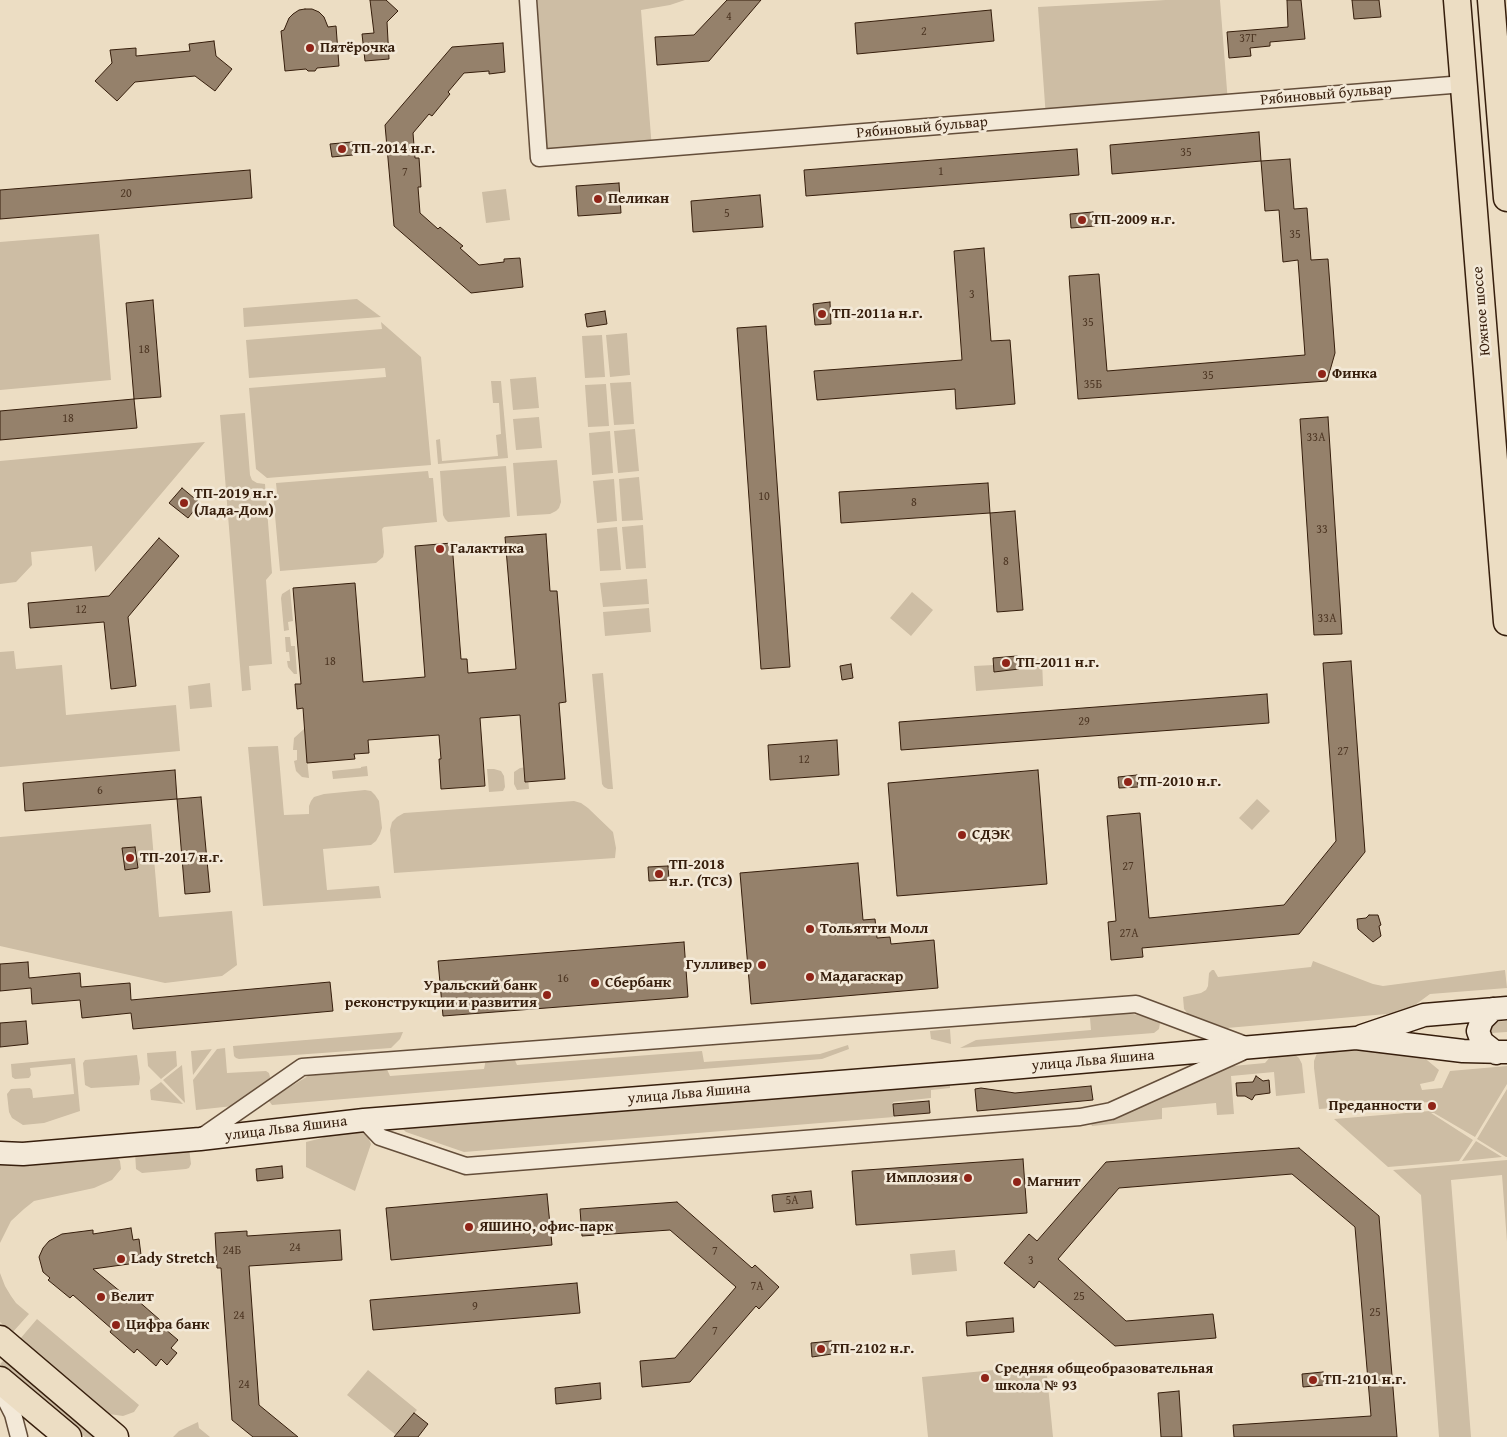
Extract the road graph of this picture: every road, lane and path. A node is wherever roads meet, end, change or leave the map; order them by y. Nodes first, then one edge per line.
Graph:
1 (528, 0) edge
2 (1457, 0) edge
3 (1490, 0) edge
4 (1464, 84) junction
5 (1507, 198) edge
6 (1507, 622) edge
7 (1500, 1009) edge
8 (1356, 1038) junction
9 (1253, 1047) junction
10 (1502, 1053) edge
11 (364, 1120) junction
12 (200, 1139) junction
13 (0, 1153) edge
14 (23, 1154) junction
15 (0, 1162) edge
16 (0, 1339) edge
17 (0, 1380) edge
18 (0, 1390) edge
19 (18, 1437) edge
20 (68, 1437) edge
21 (115, 1437) edge

1 - 4 street, Рябиновый бульвар
2 - 4 main road, Южное шоссе
3 - 5 main road
4 - 6 main road, Южное шоссе
7 - 8 main road, улица Льва Яшина
7 - 10 main road
8 - 9 main road, улица Льва Яшина
8 - 10 main road, улица Льва Яшина
9 - 11 main road, улица Льва Яшина
9 - 11 street
9 - 12 street
11 - 12 main road, улица Льва Яшина
12 - 14 main road, улица Льва Яшина
13 - 14 main road, улица Льва Яшина
14 - 15 main road, улица Льва Яшина
16 - 21 main road
17 - 20 main road
18 - 19 street

